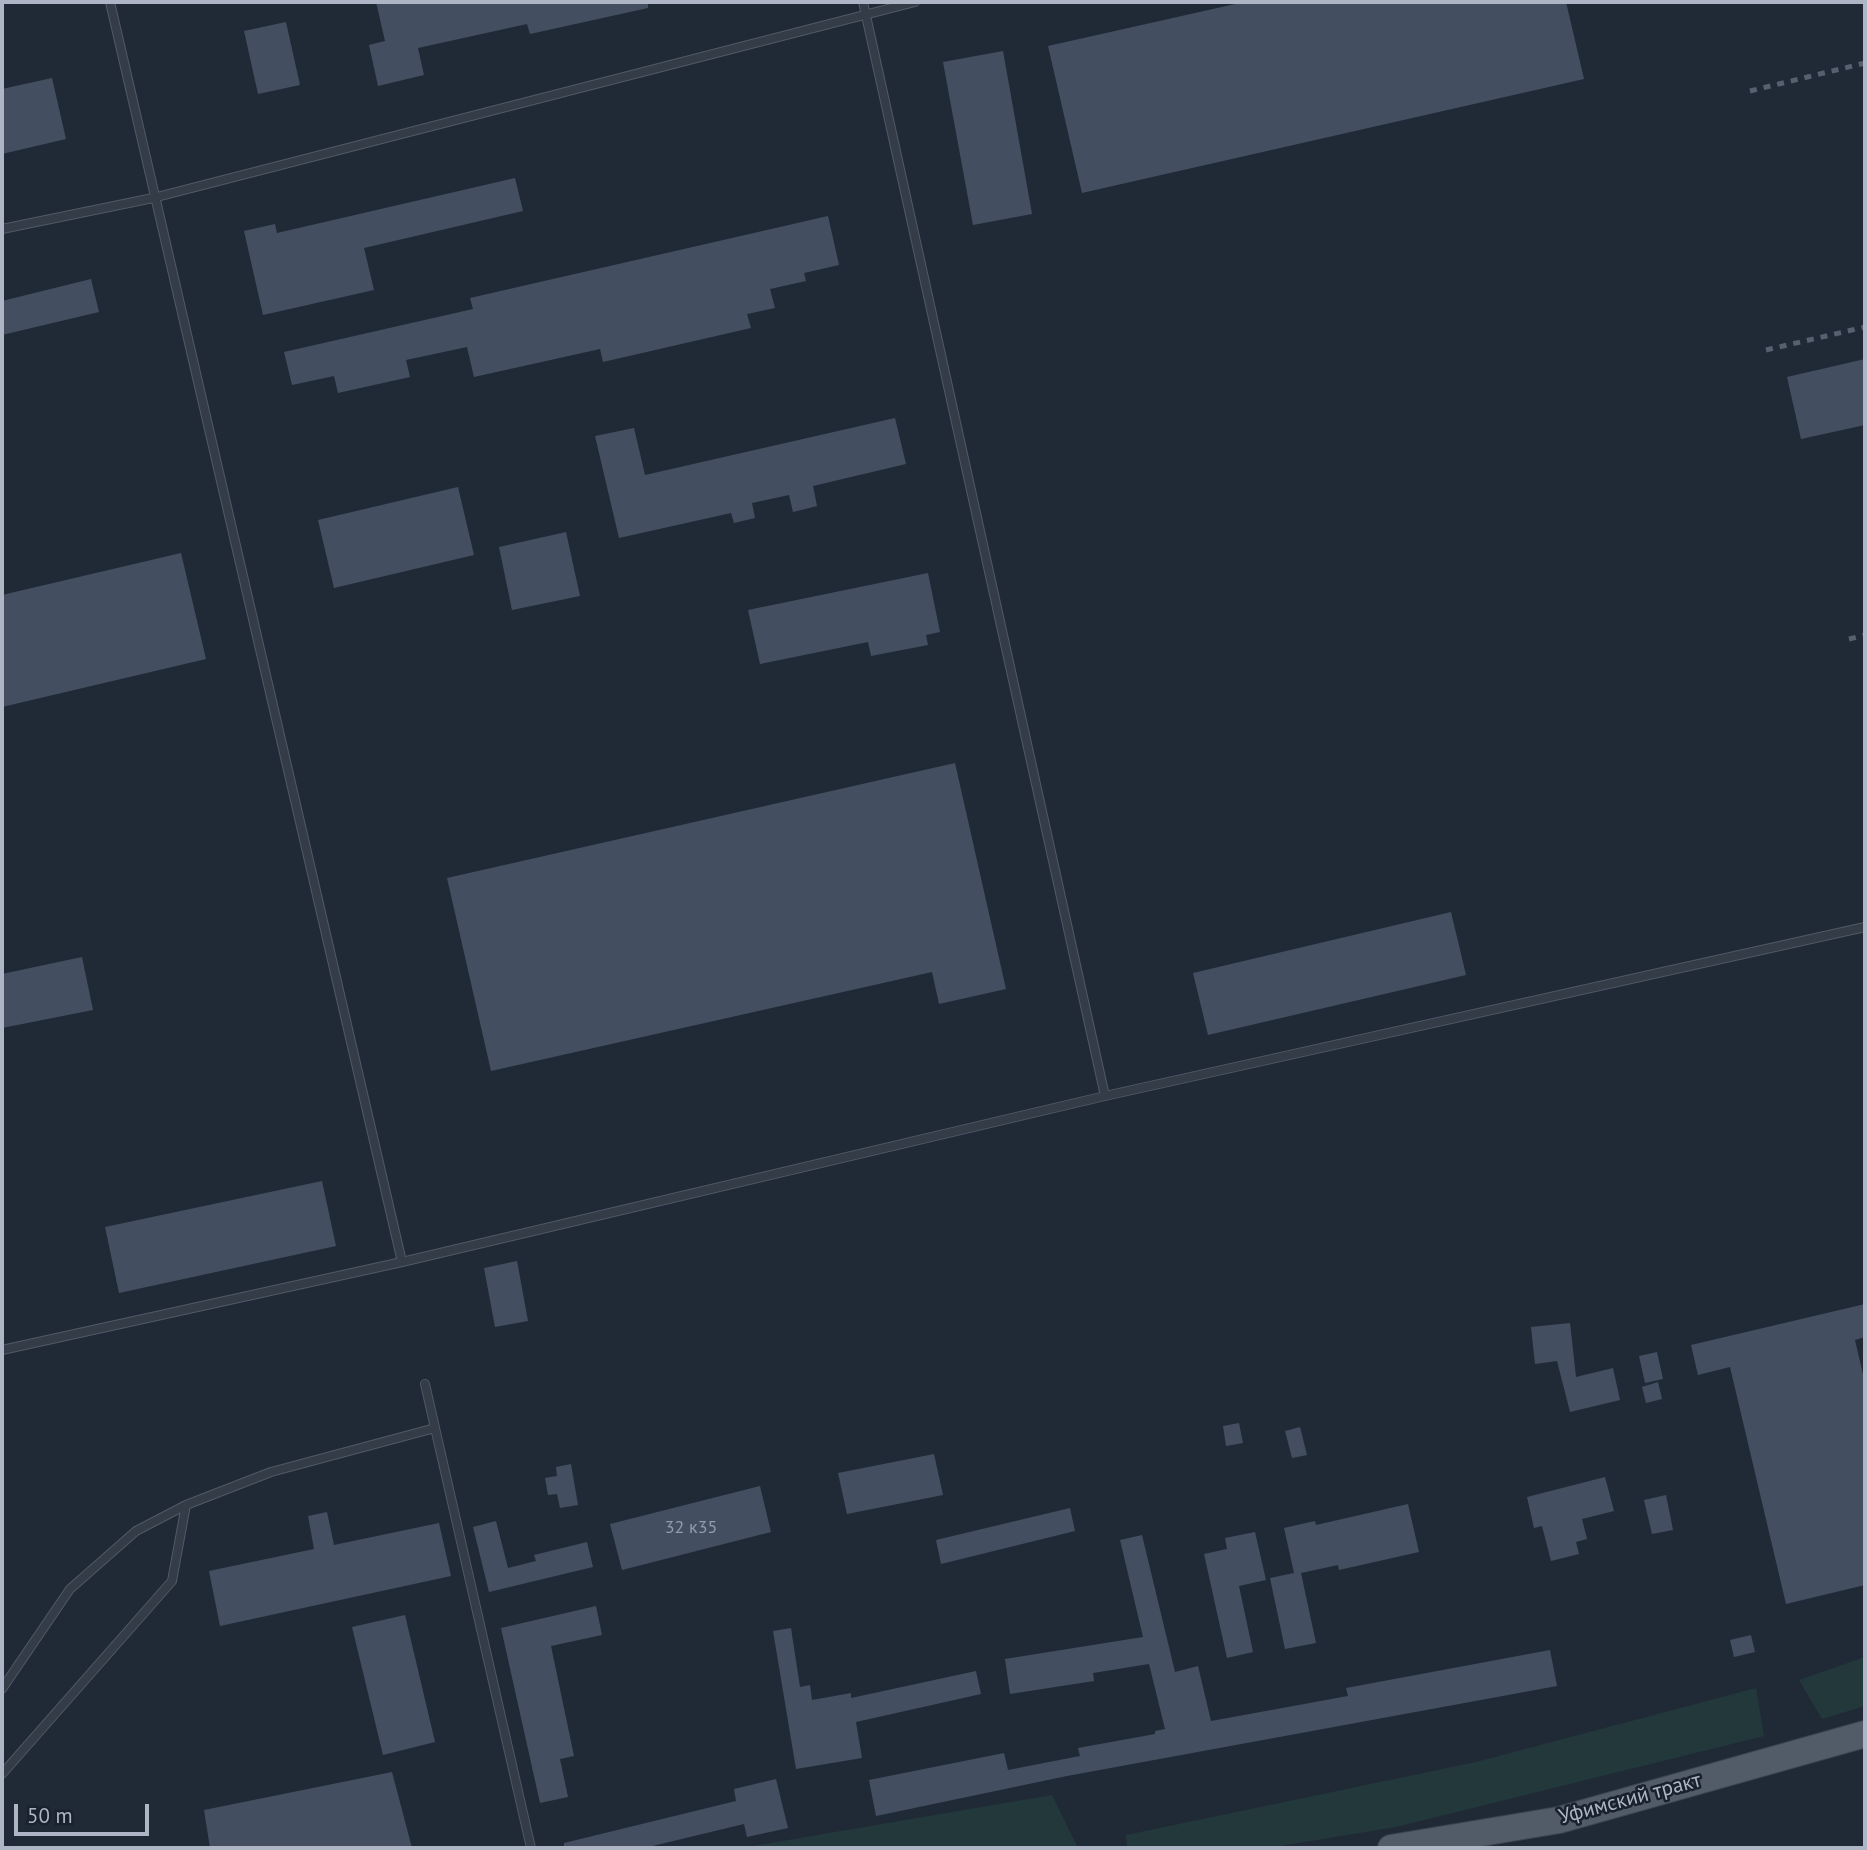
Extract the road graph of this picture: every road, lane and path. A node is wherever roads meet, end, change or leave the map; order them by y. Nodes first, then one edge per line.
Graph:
1 (110, 2) edge
2 (863, 2) edge
3 (915, 2) edge
4 (865, 13) junction
5 (153, 198) junction
6 (2, 229) edge
7 (1865, 927) edge
8 (1105, 1096) junction
9 (402, 1262) junction
10 (2, 1350) edge
11 (425, 1384) dead end
12 (435, 1428) junction
13 (186, 1506) junction
14 (2, 1689) edge
15 (1865, 1734) edge
16 (2, 1774) edge
17 (531, 1848) edge
18 (1391, 1848) edge

1 - 5 lane
2 - 4 lane
3 - 4 lane
4 - 5 lane
4 - 8 lane
5 - 6 lane
5 - 9 lane
7 - 8 lane
8 - 9 lane
9 - 10 lane
11 - 12 lane
12 - 13 lane
12 - 17 lane
13 - 14 lane
13 - 16 lane
15 - 18 main road, Уфимский тракт

